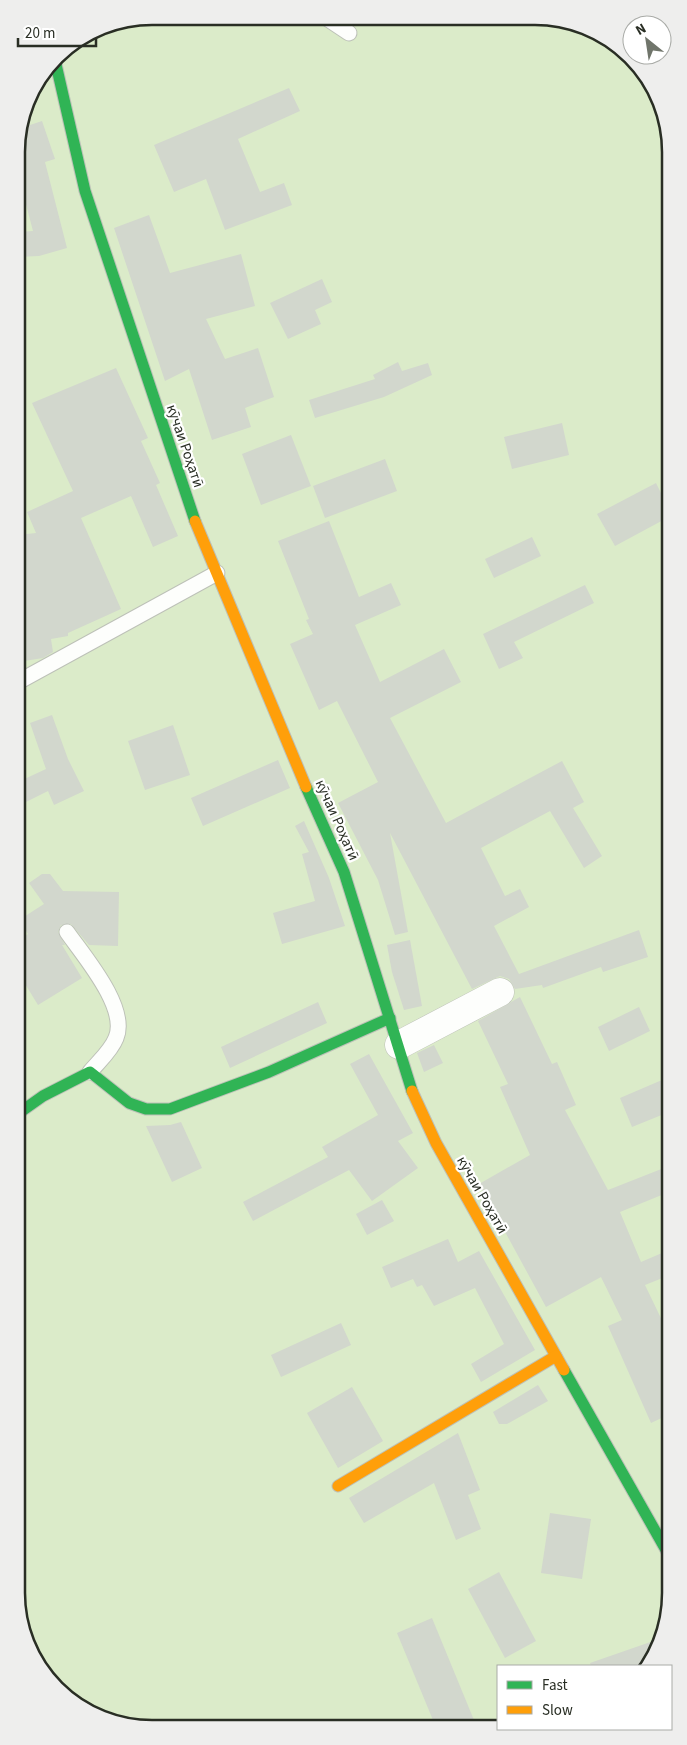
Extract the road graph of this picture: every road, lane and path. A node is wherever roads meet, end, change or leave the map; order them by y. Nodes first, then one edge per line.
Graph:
1 (337, 25) edge
2 (349, 33) dead end
3 (57, 68) edge
4 (217, 573) junction
5 (25, 678) edge
6 (67, 932) dead end
7 (500, 992) dead end
8 (390, 1018) junction
9 (399, 1045) junction
10 (90, 1072) junction
11 (25, 1109) edge
12 (556, 1356) junction
13 (338, 1486) dead end
14 (662, 1543) edge

1 - 2 lane
3 - 4 street, кӯчаи Роҳатӣ
4 - 5 lane
4 - 8 street, кӯчаи Роҳатӣ
6 - 10 lane
7 - 9 street
8 - 9 street, кӯчаи Роҳатӣ
8 - 10 street
9 - 12 street, кӯчаи Роҳатӣ
10 - 11 street
12 - 13 street
12 - 14 street, кӯчаи Роҳатӣ

